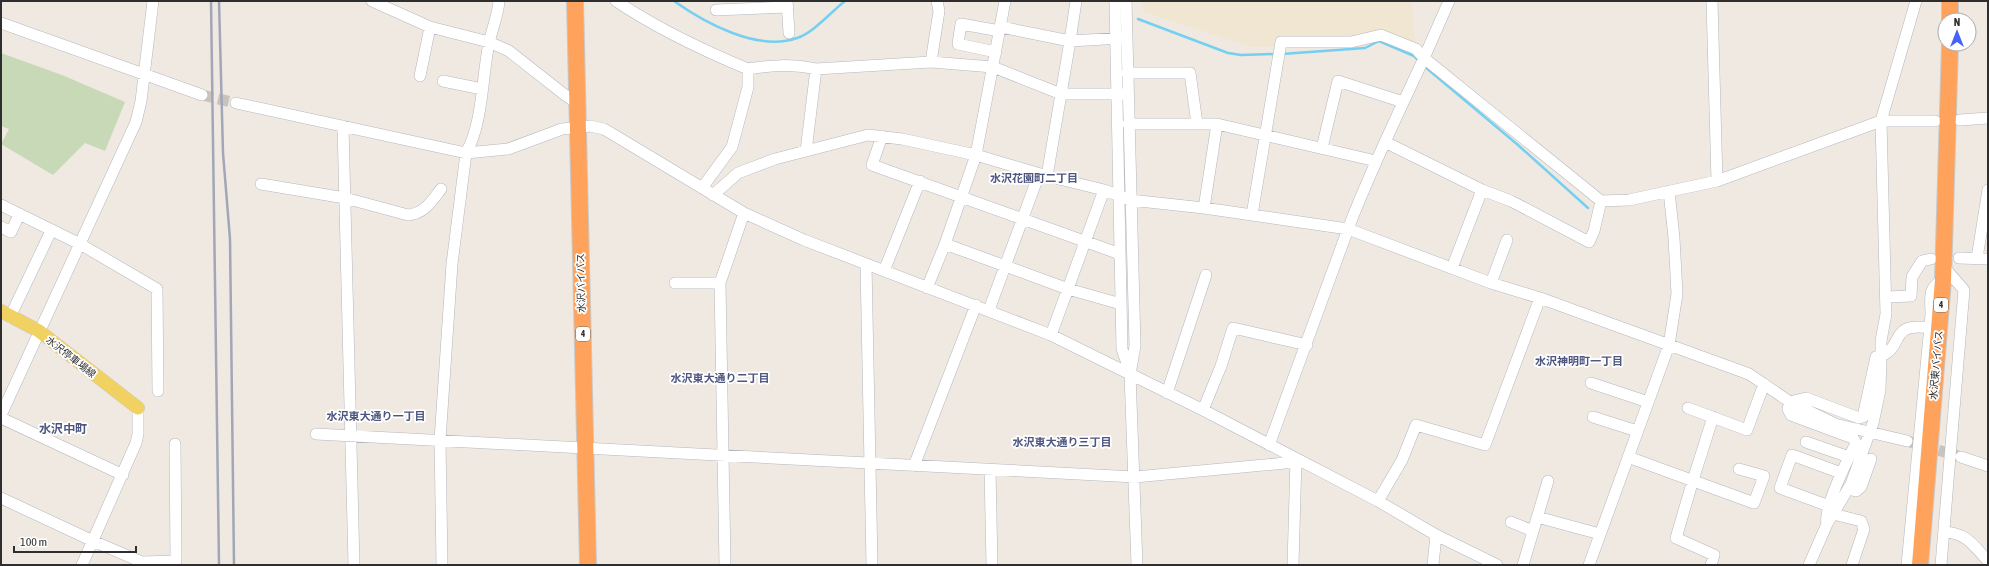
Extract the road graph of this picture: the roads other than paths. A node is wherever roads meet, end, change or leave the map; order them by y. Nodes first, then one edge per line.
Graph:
1 (152, 1) edge
2 (372, 1) edge
3 (499, 1) edge
4 (575, 1) edge
5 (616, 1) edge
6 (937, 1) edge
7 (1005, 1) edge
8 (1076, 1) edge
9 (1115, 1) edge
10 (1126, 1) edge
11 (1449, 1) edge
12 (1712, 1) edge
13 (1916, 1) edge
14 (1950, 1) edge
15 (788, 4) edge
16 (716, 10) dead end
17 (1950, 12) edge
18 (1, 23) edge
19 (430, 27) junction
20 (1000, 29) junction
21 (789, 33) dead end
22 (1121, 38) junction
23 (1070, 41) junction
24 (489, 42) junction
25 (996, 52) junction
26 (1950, 52) edge
27 (1424, 58) junction
28 (931, 62) junction
29 (993, 67) junction
30 (816, 69) junction
31 (748, 70) junction
32 (1127, 73) junction
33 (144, 75) junction
34 (420, 76) dead end
35 (442, 80) dead end
36 (482, 89) junction
37 (1061, 94) junction
38 (1122, 94) junction
39 (202, 95) tunnel mouth
40 (1403, 102) junction
41 (236, 103) tunnel mouth
42 (577, 103) junction
43 (1988, 118) edge
44 (1960, 120) dead end
45 (1881, 121) junction
46 (1935, 121) dead end
47 (1128, 124) junction
48 (1197, 124) junction
49 (1217, 124) junction
50 (343, 126) junction
51 (578, 127) junction
52 (1266, 134) junction
53 (882, 136) junction
54 (1385, 142) junction
55 (1322, 148) junction
56 (806, 151) junction
57 (466, 153) junction
58 (976, 155) junction
59 (1376, 161) junction
60 (1043, 175) junction
61 (920, 181) junction
62 (1718, 181) junction
63 (261, 184) dead end
64 (702, 188) junction
65 (441, 189) dead end
66 (1104, 190) junction
67 (1482, 190) junction
68 (1988, 190) edge
69 (1668, 191) junction
70 (713, 195) junction
71 (962, 196) junction
72 (1119, 196) junction
73 (345, 198) junction
74 (1130, 200) junction
75 (1601, 201) junction
76 (1, 205) edge
77 (1204, 208) junction
78 (744, 213) junction
79 (19, 215) junction
80 (1252, 215) junction
81 (1023, 219) junction
82 (1, 227) edge
83 (1348, 229) junction
84 (51, 231) junction
85 (1507, 240) dead end
86 (1085, 241) junction
87 (80, 244) junction
88 (945, 244) junction
89 (1120, 254) junction
90 (1959, 258) dead end
91 (1983, 259) edge
92 (866, 264) junction
93 (1006, 266) junction
94 (1452, 268) junction
95 (1939, 268) junction
96 (884, 271) junction
97 (1206, 275) dead end
98 (674, 283) dead end
99 (720, 283) junction
100 (1491, 283) junction
101 (927, 288) junction
102 (1068, 289) junction
103 (1887, 296) junction
104 (1540, 298) junction
105 (1121, 304) junction
106 (976, 305) junction
107 (989, 310) junction
108 (6, 314) edge
109 (1930, 328) junction
110 (39, 332) junction
111 (1051, 335) junction
112 (1307, 345) junction
113 (1669, 345) junction
114 (1881, 356) junction
115 (1130, 374) junction
116 (1591, 383) dead end
117 (1764, 384) junction
118 (6, 391) edge
119 (158, 392) dead end
120 (1167, 393) junction
121 (1648, 402) junction
122 (1790, 402) junction
123 (138, 408) joint
124 (1688, 408) dead end
125 (1203, 410) junction
126 (1, 415) edge
127 (1593, 417) dead end
128 (1714, 417) junction
129 (1, 418) edge
130 (1637, 431) junction
131 (1869, 432) junction
132 (316, 434) dead end
133 (350, 435) junction
134 (440, 440) junction
135 (1907, 441) tunnel mouth
136 (1806, 442) dead end
137 (175, 444) dead end
138 (1269, 445) junction
139 (585, 448) junction
140 (722, 455) junction
141 (1628, 457) junction
142 (1849, 457) junction
143 (1961, 457) tunnel mouth
144 (1296, 459) junction
145 (1872, 459) dead end
146 (870, 463) junction
147 (914, 466) junction
148 (1988, 466) edge
149 (1739, 469) dead end
150 (990, 470) junction
151 (1841, 473) junction
152 (123, 475) junction
153 (1135, 477) junction
154 (1693, 480) junction
155 (1548, 481) dead end
156 (1848, 489) junction
157 (1, 498) edge
158 (1378, 501) junction
159 (1831, 510) junction
160 (1537, 518) junction
161 (1511, 522) dead end
162 (1533, 531) junction
163 (1944, 532) junction
164 (1600, 534) junction
165 (1436, 535) junction
166 (93, 541) junction
167 (1988, 561) edge
168 (141, 563) edge
169 (82, 565) edge
170 (354, 565) edge
171 (442, 565) edge
172 (588, 565) edge
173 (725, 565) edge
174 (872, 565) edge
175 (992, 565) edge
176 (1137, 565) edge
177 (1293, 565) edge
178 (1433, 565) edge
179 (1497, 565) edge
180 (1523, 565) edge
181 (1589, 565) edge
182 (1712, 565) edge
183 (1810, 565) edge
184 (1852, 565) edge
185 (1907, 565) edge
186 (1920, 565) edge
187 (1941, 565) edge

1 - 33 street
2 - 19 street
3 - 24 street
4 - 42 highway, 水沢バイパス / 4
5 - 31 street
6 - 28 street
7 - 20 street
8 - 23 street
9 - 22 street
10 - 22 street
11 - 27 street
12 - 62 street
13 - 45 street
14 - 17 highway
15 - 16 street
15 - 21 street
18 - 33 street
19 - 24 street
19 - 34 street
20 - 23 street
20 - 25 street
20 - 25 street
22 - 23 street
22 - 32 street
22 - 38 street
23 - 37 street
24 - 36 street
24 - 42 street
25 - 29 street
26 - 95 highway, 水沢東バイパス / 4
27 - 40 street
27 - 52 street
27 - 75 street
28 - 29 street
28 - 30 street
29 - 37 street
29 - 58 street
30 - 31 street
30 - 56 street
31 - 64 street
32 - 38 street
32 - 48 street
33 - 39 street
33 - 87 street
35 - 36 street
36 - 57 street
37 - 38 street
37 - 60 street
38 - 47 street
38 - 72 street
40 - 54 street
40 - 55 street
41 - 50 street
42 - 51 highway, 水沢バイパス / 4
43 - 44 street
45 - 46 street
45 - 62 street
45 - 103 street
47 - 48 street
47 - 74 street
48 - 49 street
49 - 52 street
49 - 77 street
50 - 57 street
50 - 73 street
51 - 57 street
51 - 64 street
51 - 139 highway, 水沢バイパス / 4
52 - 55 street
52 - 80 street
53 - 56 street
53 - 58 street
53 - 61 street
54 - 59 street
54 - 67 street
55 - 59 street
56 - 70 street
57 - 134 street
58 - 60 street
58 - 71 street
59 - 83 street
60 - 66 street
60 - 81 street
61 - 71 street
61 - 96 street
62 - 69 street
63 - 73 street
64 - 70 street
65 - 73 street
66 - 72 street
66 - 86 street
67 - 75 street
67 - 94 street
68 - 91 street
69 - 75 street
69 - 113 street
70 - 78 street
71 - 81 street
71 - 88 street
72 - 74 street
72 - 89 street
73 - 133 street
74 - 77 street
74 - 115 street
76 - 79 street
77 - 80 street
78 - 92 street
78 - 99 street
79 - 82 street
79 - 84 street
80 - 83 street
81 - 86 street
81 - 93 street
83 - 94 street
83 - 112 street
84 - 87 street
84 - 108 street
85 - 100 street
86 - 89 street
86 - 102 street
87 - 110 street
87 - 119 street
88 - 93 street
88 - 101 street
89 - 105 street
90 - 91 street
92 - 96 street
92 - 146 street
93 - 102 street
93 - 107 street
94 - 100 street
95 - 103 street
95 - 109 street
95 - 163 street
95 - 186 highway, 水沢東バイパス / 4
96 - 101 street
97 - 120 street
98 - 99 street
99 - 140 street
100 - 104 street
101 - 106 street
102 - 105 street
102 - 111 street
103 - 114 street
104 - 113 street
104 - 158 street
105 - 115 street
106 - 107 street
106 - 147 street
107 - 111 street
108 - 110 main road, 水沢停車場線
109 - 114 street
109 - 185 street
110 - 118 street
110 - 123 main road, 水沢停車場線
111 - 115 street
112 - 125 street
112 - 138 street
113 - 117 street
113 - 121 street
114 - 122 street
114 - 131 street
115 - 120 street
115 - 153 street
116 - 121 street
117 - 122 street
117 - 128 street
118 - 126 street
120 - 125 street
121 - 130 street
122 - 131 street
122 - 142 street
123 - 152 street
124 - 128 street
125 - 138 street
127 - 130 street
128 - 154 street
129 - 152 street
130 - 141 street
131 - 135 street
131 - 156 street
132 - 133 street
133 - 134 street
133 - 170 street
134 - 139 street
134 - 171 street
136 - 142 street
137 - 168 street
138 - 144 street
139 - 140 street
139 - 172 highway, 水沢バイパス / 4
140 - 146 street
140 - 173 street
141 - 154 street
141 - 164 street
142 - 151 street
143 - 148 street
144 - 153 street
144 - 158 street
144 - 177 street
145 - 156 street
146 - 147 street
146 - 174 street
147 - 150 street
149 - 154 street
150 - 153 street
150 - 175 street
151 - 159 street
151 - 159 street
152 - 166 street
153 - 176 street
154 - 182 street
155 - 160 street
156 - 159 street
157 - 166 street
158 - 165 street
159 - 183 street
159 - 184 street
160 - 162 street
160 - 164 street
161 - 162 street
162 - 180 street
163 - 167 street
163 - 187 street
164 - 181 street
165 - 178 street
165 - 179 street
166 - 168 street
166 - 169 street

